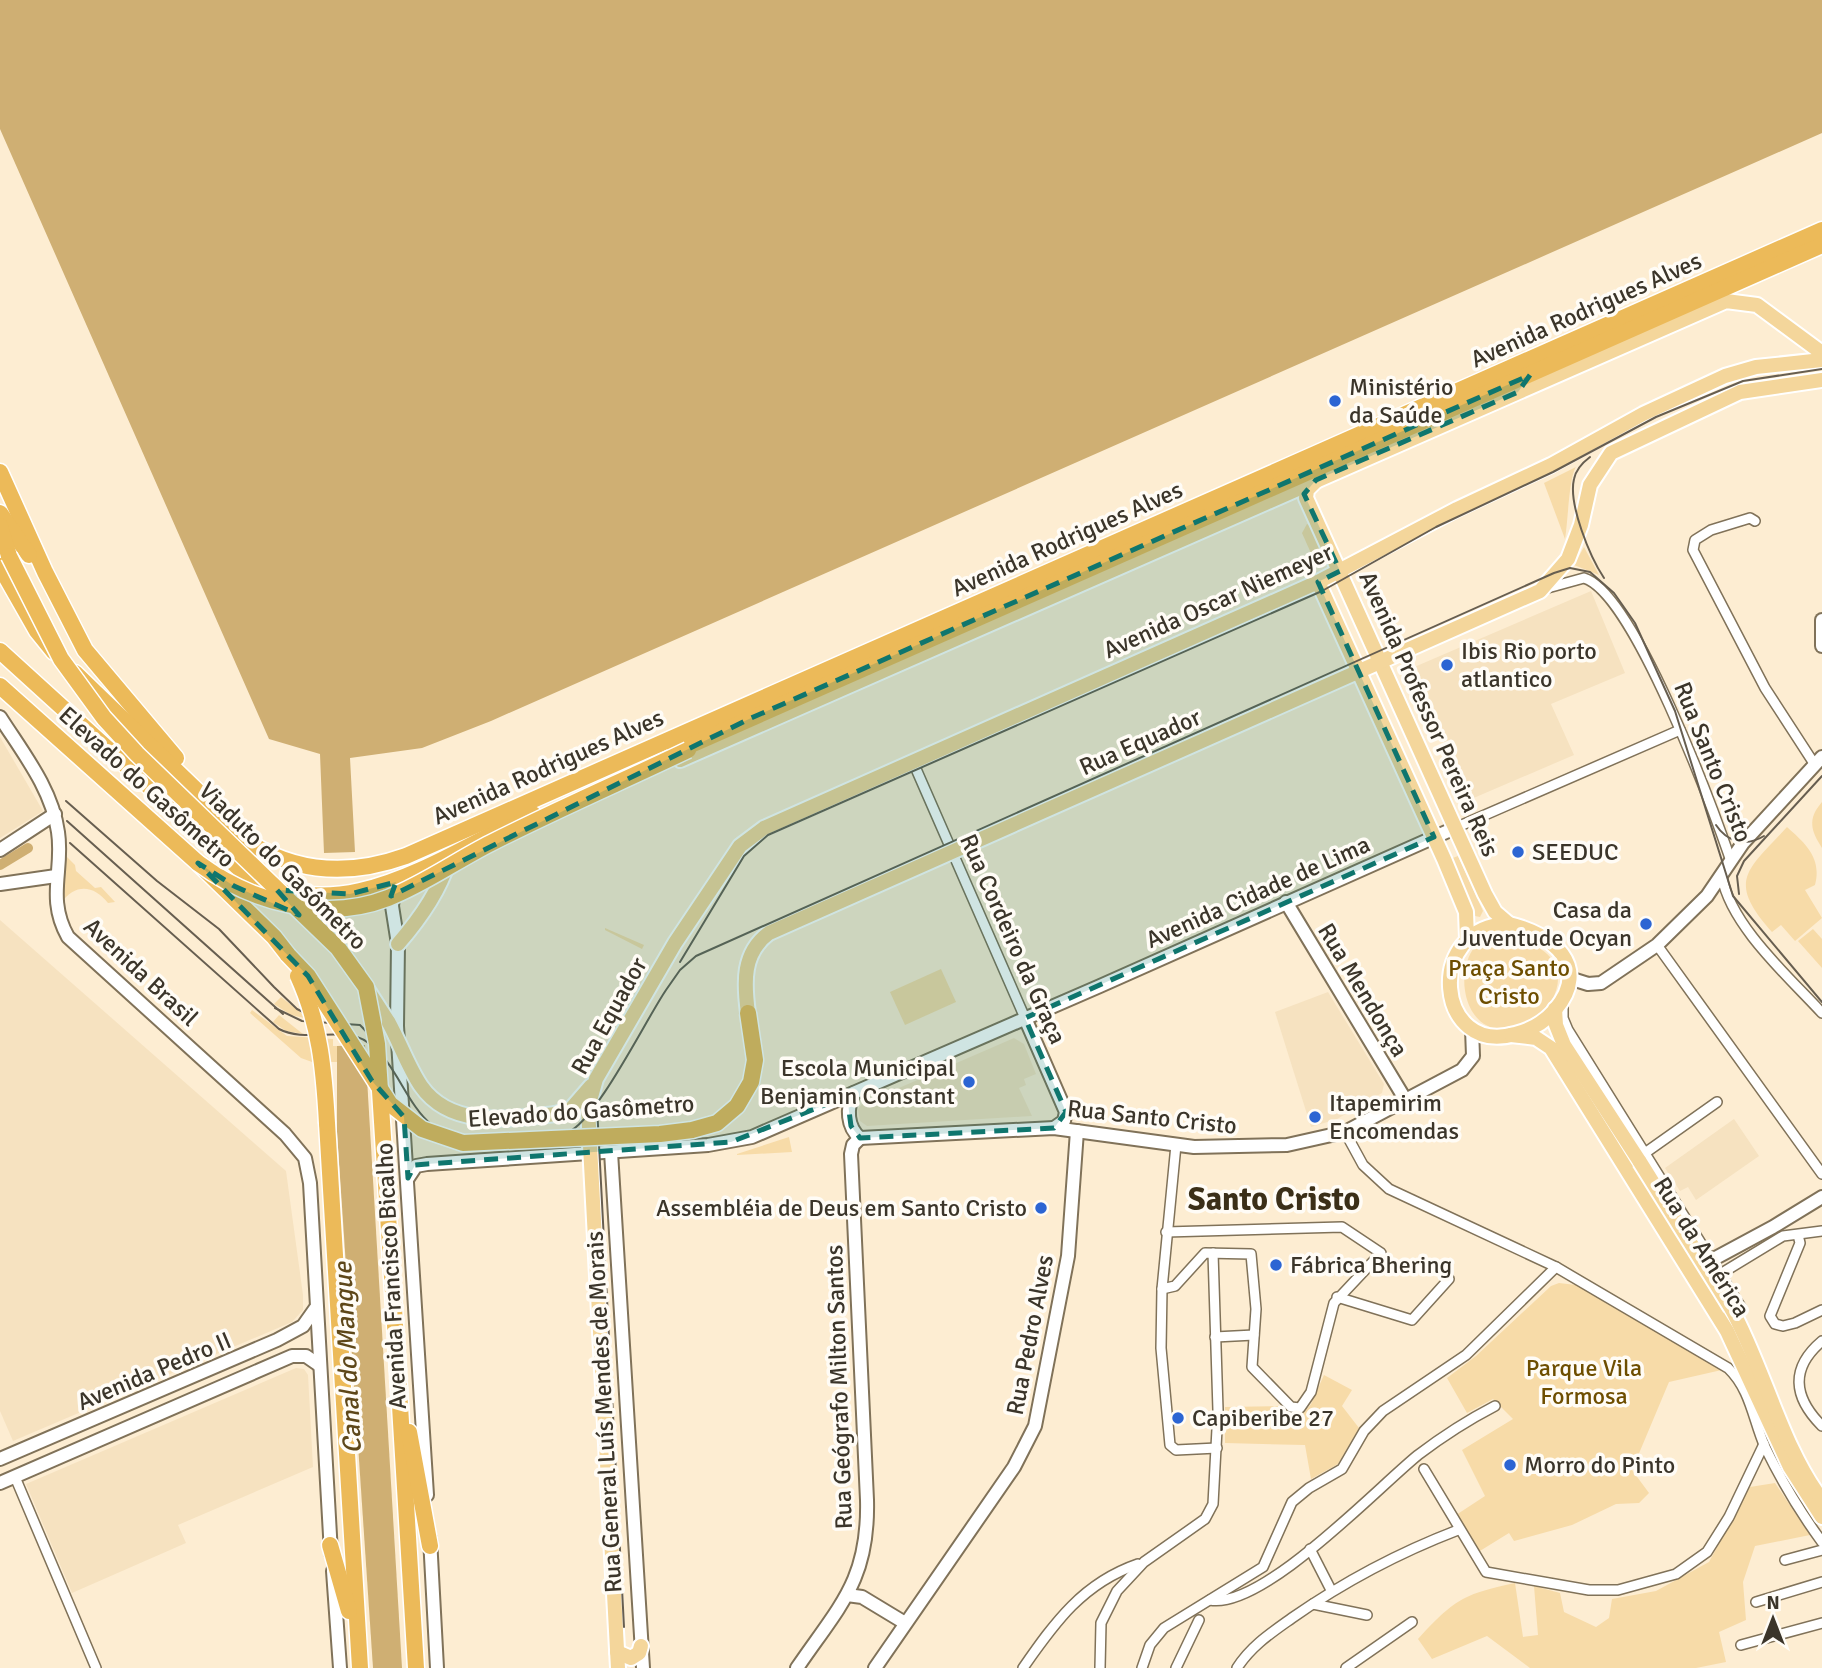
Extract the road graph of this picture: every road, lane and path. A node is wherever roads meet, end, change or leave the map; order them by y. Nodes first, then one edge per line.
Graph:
1 (1822, 230) edge
2 (1822, 246) edge
3 (1822, 354) edge
4 (1822, 360) edge
5 (1530, 375) junction
6 (1822, 380) edge
7 (1518, 392) junction
8 (0, 472) edge
9 (1316, 480) junction
10 (0, 513) edge
11 (1755, 521) dead end
12 (0, 526) edge
13 (0, 535) edge
14 (5, 561) edge
15 (1340, 571) junction
16 (45, 572) junction
17 (1318, 582) junction
18 (1540, 591) junction
19 (1822, 620) edge
20 (1822, 646) edge
21 (0, 651) edge
22 (1381, 661) junction
23 (1359, 670) junction
24 (0, 686) edge
25 (0, 717) edge
26 (749, 719) junction
27 (1680, 730) junction
28 (1819, 761) edge
29 (913, 762) junction
30 (55, 814) junction
31 (227, 823) junction
32 (1454, 828) junction
33 (1434, 837) junction
34 (0, 850) edge
35 (951, 851) junction
36 (449, 857) junction
37 (1731, 861) junction
38 (198, 863) junction
39 (421, 870) junction
40 (56, 876) junction
41 (1722, 877) junction
42 (396, 882) junction
43 (0, 884) edge
44 (1286, 902) junction
45 (1509, 924) junction
46 (1466, 939) junction
47 (675, 943) joint
48 (398, 944) junction
49 (1657, 946) junction
50 (288, 955) junction
51 (1569, 978) junction
52 (366, 987) junction
53 (1564, 996) junction
54 (1555, 1009) junction
55 (748, 1013) joint
56 (1822, 1013) edge
57 (1025, 1018) junction
58 (1472, 1029) junction
59 (1511, 1035) junction
60 (596, 1079) junction
61 (854, 1093) junction
62 (1405, 1099) junction
63 (1717, 1102) dead end
64 (1054, 1128) junction
65 (1077, 1131) junction
66 (1345, 1132) junction
67 (860, 1138) junction
68 (1176, 1145) junction
69 (611, 1152) junction
70 (589, 1154) junction
71 (1643, 1157) junction
72 (1822, 1174) edge
73 (408, 1178) junction
74 (1822, 1197) edge
75 (1166, 1231) junction
76 (1822, 1231) edge
77 (1798, 1235) junction
78 (1213, 1253) junction
79 (1712, 1258) junction
80 (1556, 1267) junction
81 (1691, 1271) junction
82 (1721, 1273) junction
83 (1449, 1279) dead end
84 (1701, 1286) junction
85 (1162, 1289) junction
86 (1337, 1297) junction
87 (316, 1308) junction
88 (1737, 1308) junction
89 (1822, 1310) edge
90 (395, 1324) joint
91 (1254, 1335) junction
92 (286, 1336) junction
93 (1215, 1337) junction
94 (1822, 1341) edge
95 (292, 1356) junction
96 (319, 1365) junction
97 (399, 1395) junction
98 (1495, 1406) dead end
99 (1822, 1426) edge
100 (1764, 1444) junction
101 (1217, 1448) junction
102 (3, 1458) edge
103 (1424, 1469) dead end
104 (15, 1477) junction
105 (0, 1483) edge
106 (1822, 1500) edge
107 (1822, 1516) edge
108 (1458, 1530) junction
109 (1822, 1542) edge
110 (330, 1545) junction
111 (430, 1546) junction
112 (1310, 1549) junction
113 (1822, 1550) edge
114 (1785, 1560) dead end
115 (1144, 1562) junction
116 (1822, 1582) edge
117 (1331, 1590) junction
118 (847, 1595) junction
119 (1210, 1600) junction
120 (1756, 1602) dead end
121 (1313, 1604) junction
122 (1367, 1615) dead end
123 (1199, 1620) dead end
124 (1412, 1622) dead end
125 (905, 1623) junction
126 (1822, 1623) edge
127 (1741, 1645) dead end
128 (641, 1646) junction
129 (617, 1652) junction
130 (1100, 1656) junction
131 (359, 1661) edge
132 (96, 1668) edge
133 (340, 1668) edge
134 (416, 1668) edge
135 (438, 1668) edge
136 (618, 1668) edge
137 (643, 1668) edge
138 (797, 1668) edge
139 (875, 1668) edge
140 (1023, 1668) edge
141 (1100, 1668) edge
142 (1106, 1668) edge
143 (1142, 1668) edge
144 (1176, 1668) edge
145 (1237, 1668) edge
146 (1346, 1668) edge

1 - 31 highway, Avenida Rodrigues Alves
2 - 5 highway, Avenida Rodrigues Alves
3 - 7 main road, Avenida Rodrigues Alves
4 - 15 main road, Avenida Oscar Niemeyer
5 - 7 main road
5 - 26 highway, Avenida Rodrigues Alves
6 - 18 main road, Rua Equador
7 - 9 main road, Avenida Rodrigues Alves
8 - 16 highway
9 - 15 main road, Avenida Professor Pereira Reis
9 - 36 main road, Avenida Rodrigues Alves
10 - 16 highway
11 - 28 street
12 - 14 highway
13 - 14 highway, Viaduto do Gasômetro
14 - 31 highway
14 - 52 highway, Viaduto do Gasômetro, bridge
15 - 17 main road, Avenida Oscar Niemeyer
15 - 22 main road, Avenida Professor Pereira Reis
16 - 31 highway
17 - 23 main road, Avenida Professor Pereira Reis
17 - 29 main road, Avenida Oscar Niemeyer
18 - 22 main road, Rua Equador
18 - 27 street, Rua Santo Cristo
19 - 20 main road
21 - 42 highway, Avenida Rodrigues Alves
22 - 23 main road, Rua Equador
22 - 32 main road, Avenida Professor Pereira Reis
23 - 33 main road, Avenida Professor Pereira Reis
23 - 35 main road, Rua Equador
24 - 38 highway, Elevado do Gasômetro
25 - 30 main road, Avenida Brasil
26 - 38 highway, bridge
26 - 39 highway, Avenida Rodrigues Alves
27 - 32 street, Avenida Cidade de Lima
27 - 37 street, Rua Santo Cristo
28 - 37 main road
29 - 35 street, Rua Cordeiro da Graça
29 - 47 main road, Avenida Oscar Niemeyer
30 - 34 main road
30 - 40 main road, Avenida Brasil
32 - 33 main road, Avenida Cidade de Lima
32 - 45 main road, Avenida Professor Pereira Reis
33 - 44 main road, Avenida Cidade de Lima
33 - 46 main road, Avenida Professor Pereira Reis
35 - 55 main road, Rua Equador
35 - 57 street, Rua Cordeiro da Graça
36 - 39 main road, Avenida Rodrigues Alves
36 - 48 main road
37 - 41 main road, Rua Santo Cristo
38 - 50 highway, Elevado do Gasômetro, bridge
39 - 42 highway, Avenida Rodrigues Alves
40 - 43 main road
40 - 87 main road, Avenida Brasil
41 - 49 main road, Rua Santo Cristo
41 - 56 street
42 - 48 main road, Avenida Francisco Bicalho
44 - 57 main road, Avenida Cidade de Lima
44 - 62 main road, Rua Mendonça
45 - 46 main road
45 - 51 main road
46 - 58 main road
47 - 60 main road, Rua Equador
48 - 73 main road, Avenida Francisco Bicalho
49 - 51 main road, Rua Santo Cristo
49 - 72 street
50 - 55 highway, Elevado do Gasômetro, bridge
50 - 131 highway, Elevado do Gasômetro, bridge
51 - 53 main road
52 - 60 main road, bridge
52 - 90 highway, Viaduto do Gasômetro, bridge
53 - 54 main road
53 - 71 street
54 - 59 main road
54 - 71 main road
57 - 61 main road, Avenida Cidade de Lima
57 - 64 main road, Rua Cordeiro da Graça
58 - 59 main road
58 - 62 main road, Rua Santo Cristo
59 - 81 main road, Rua da América
60 - 70 main road, Rua Equador
61 - 67 main road
61 - 69 main road, Avenida Cidade de Lima
62 - 66 main road, Rua Santo Cristo
63 - 71 street
64 - 65 main road, Rua Santo Cristo
64 - 67 main road, Rua Santo Cristo
65 - 68 main road, Rua Santo Cristo
65 - 125 main road, Rua Pedro Alves
66 - 68 main road, Rua Santo Cristo
66 - 80 street
67 - 118 main road, Rua Geógrafo Milton Santos
68 - 75 street
69 - 70 main road, Avenida Cidade de Lima
69 - 128 main road, Rua General Luís Mendes de Morais
70 - 73 main road, Avenida Cidade de Lima
70 - 129 main road, Rua General Luís Mendes de Morais
71 - 79 street
71 - 88 main road, bridge
73 - 111 main road, Avenida Francisco Bicalho
74 - 79 main road
75 - 85 street
75 - 86 street
76 - 77 street
77 - 82 street
77 - 89 street
78 - 85 street
78 - 91 street
78 - 93 street
79 - 81 main road
79 - 82 street
80 - 100 street
80 - 119 street
81 - 84 main road, Rua da América
82 - 84 street
82 - 88 street
83 - 86 street
84 - 107 main road, Rua da América
85 - 101 street
86 - 91 street
87 - 92 main road, Avenida Pedro II
87 - 96 main road
88 - 106 main road
90 - 97 highway, Avenida Francisco Bicalho
91 - 93 street
92 - 95 main road
92 - 102 main road, Avenida Pedro II
93 - 101 street
94 - 99 street
95 - 96 main road
95 - 104 main road, Avenida Pedro II
96 - 110 main road
97 - 111 highway
97 - 134 highway, Avenida Francisco Bicalho
98 - 112 street
100 - 108 street
100 - 109 street
101 - 115 street
102 - 104 main road
103 - 108 street
104 - 105 main road, Avenida Pedro II
104 - 132 street
108 - 117 street
110 - 131 highway
110 - 133 main road
111 - 135 main road, Avenida Francisco Bicalho
112 - 117 street
112 - 119 street
113 - 114 street
115 - 130 street
115 - 140 street
116 - 120 street
117 - 121 street
118 - 125 main road
118 - 138 main road, Rua Geógrafo Milton Santos
119 - 143 street
121 - 122 street
121 - 145 street
123 - 144 street
124 - 146 street
125 - 139 main road, Rua Pedro Alves
126 - 127 street
128 - 129 main road
128 - 137 main road, Rua General Luís Mendes de Morais
129 - 136 main road, Rua General Luís Mendes de Morais
130 - 141 street
130 - 142 street

